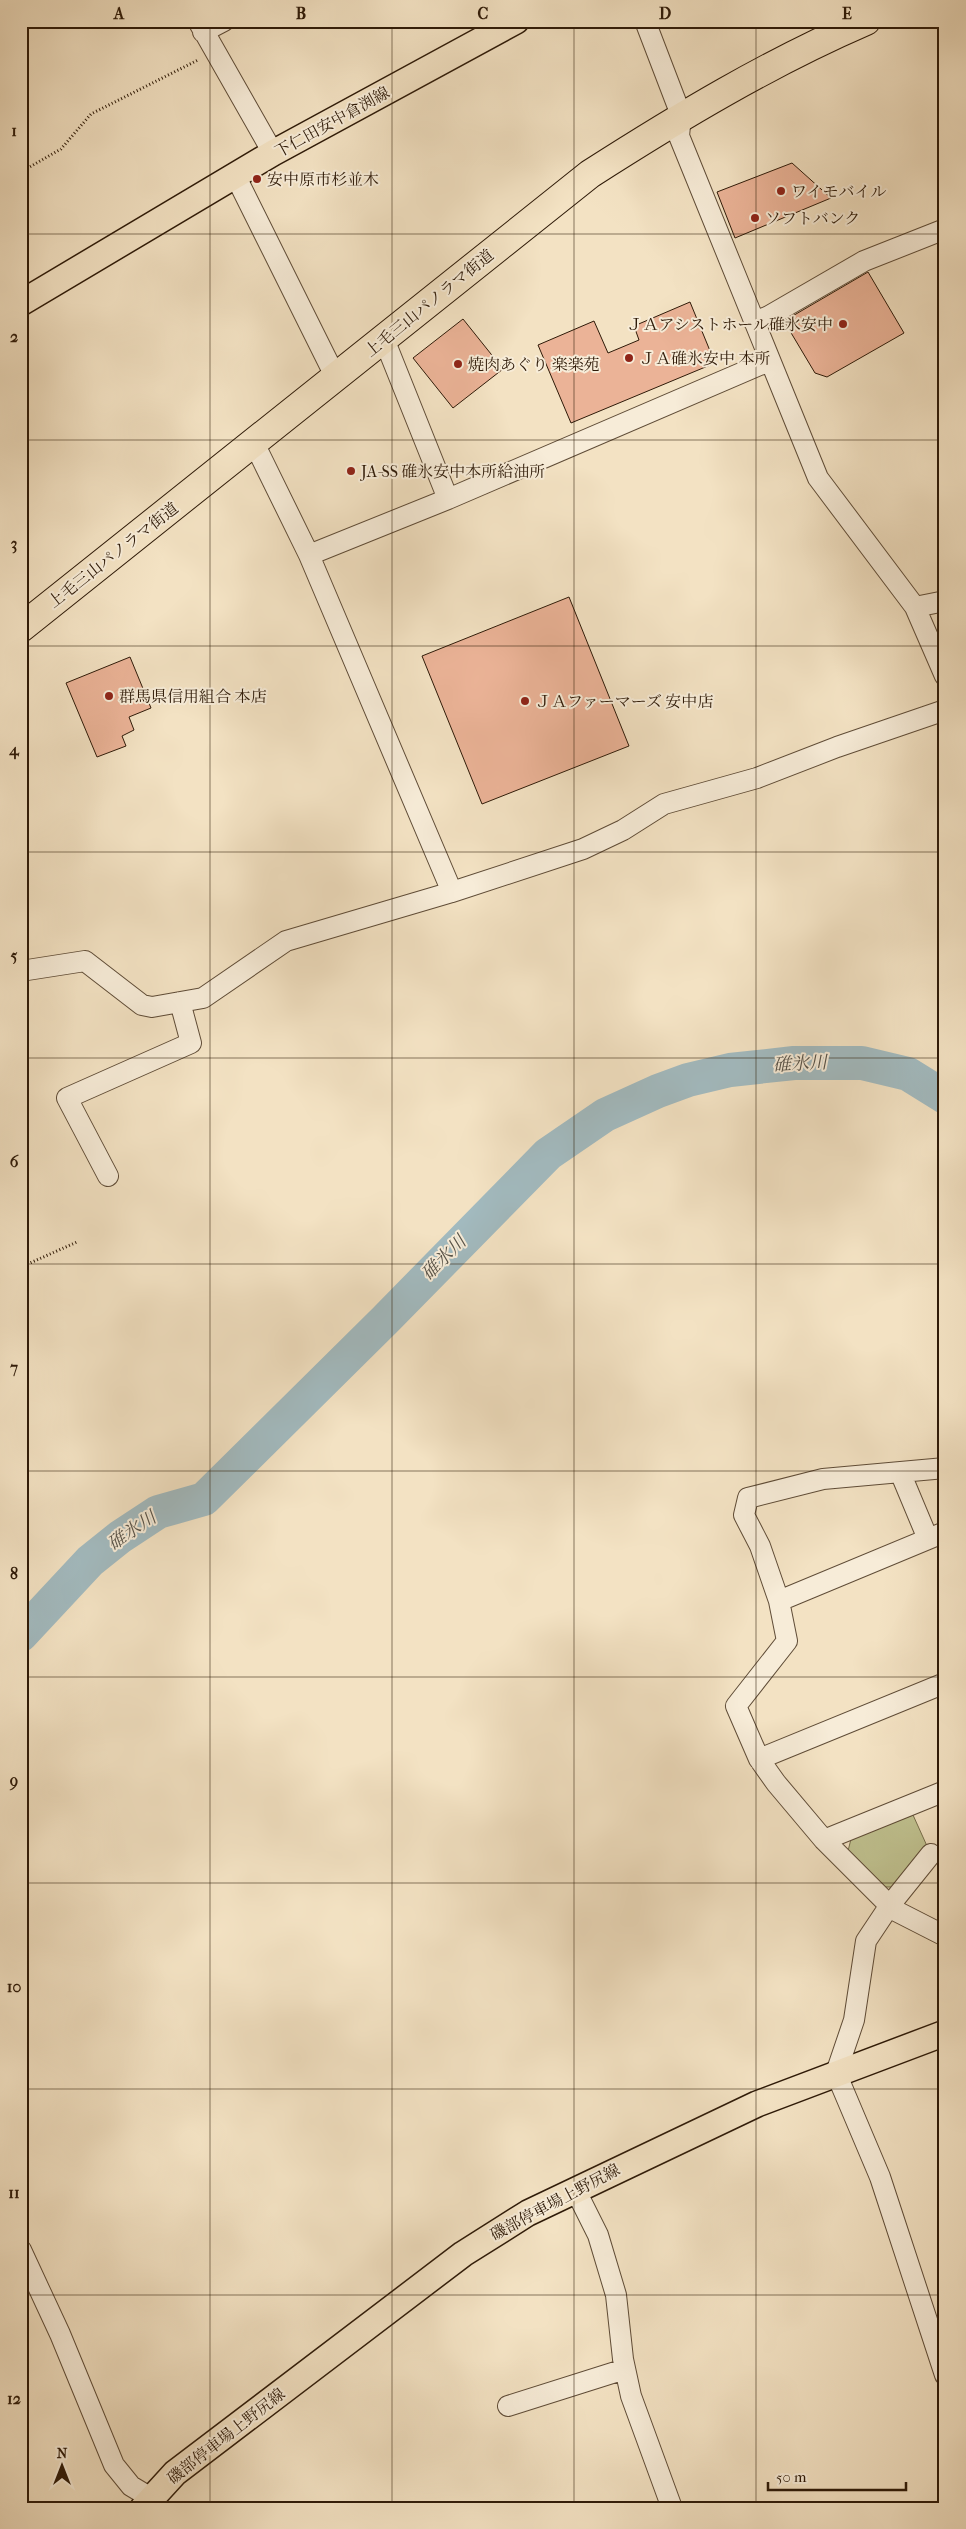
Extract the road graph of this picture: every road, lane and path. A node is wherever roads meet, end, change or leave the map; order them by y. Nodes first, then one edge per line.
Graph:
1 (224, 21) edge
2 (516, 21) edge
3 (645, 21) edge
4 (866, 21) edge
5 (201, 27) edge
6 (214, 52) junction
7 (681, 115) junction
8 (273, 153) junction
9 (21, 172) edge
10 (235, 176) junction
11 (945, 229) edge
12 (21, 303) edge
13 (754, 322) junction
14 (384, 338) junction
15 (770, 361) junction
16 (336, 378) junction
17 (254, 443) junction
18 (448, 500) junction
19 (308, 555) junction
20 (945, 601) edge
21 (915, 607) junction
22 (21, 628) edge
23 (945, 676) edge
24 (945, 710) edge
25 (452, 892) junction
26 (21, 971) edge
27 (180, 1002) junction
28 (108, 1176) dead end
29 (77, 1242) dead end
30 (21, 1266) edge
31 (945, 1468) edge
32 (900, 1472) junction
33 (936, 1535) edge
34 (779, 1601) junction
35 (945, 1683) edge
36 (759, 1759) junction
37 (945, 1791) edge
38 (824, 1840) junction
39 (931, 1854) dead end
40 (892, 1908) junction
41 (945, 1936) edge
42 (945, 2033) edge
43 (836, 2073) junction
44 (576, 2189) junction
45 (21, 2250) edge
46 (625, 2369) junction
47 (945, 2375) edge
48 (508, 2406) dead end
49 (147, 2503) edge
50 (672, 2508) edge

1 - 5 street
2 - 8 main road, 下仁田安中倉渕線
3 - 7 street
4 - 7 highway, 上毛三山パノラマ街道
5 - 6 street
6 - 8 street
6 - 9 path
7 - 13 street
7 - 14 highway, 上毛三山パノラマ街道
8 - 10 main road, 下仁田安中倉渕線
10 - 12 main road, 下仁田安中倉渕線
10 - 16 street
11 - 13 street
13 - 15 street
14 - 16 highway, 上毛三山パノラマ街道
14 - 18 street
15 - 18 street
15 - 21 street
16 - 17 highway, 上毛三山パノラマ街道
17 - 19 street
17 - 22 highway, 上毛三山パノラマ街道
18 - 19 street
19 - 25 street
20 - 21 street
21 - 23 street
24 - 25 street
25 - 27 street
26 - 27 street
27 - 28 street
29 - 30 path
31 - 32 street
32 - 33 street
32 - 34 street
33 - 34 street
34 - 36 street
35 - 36 street
36 - 38 street
37 - 38 street
38 - 40 street
39 - 40 street
40 - 41 street
40 - 43 street
42 - 43 main road, 磯部停車場上野尻線
43 - 44 main road, 磯部停車場上野尻線
43 - 47 street
44 - 46 street
44 - 49 main road, 磯部停車場上野尻線
45 - 49 street
46 - 48 street
46 - 50 street

